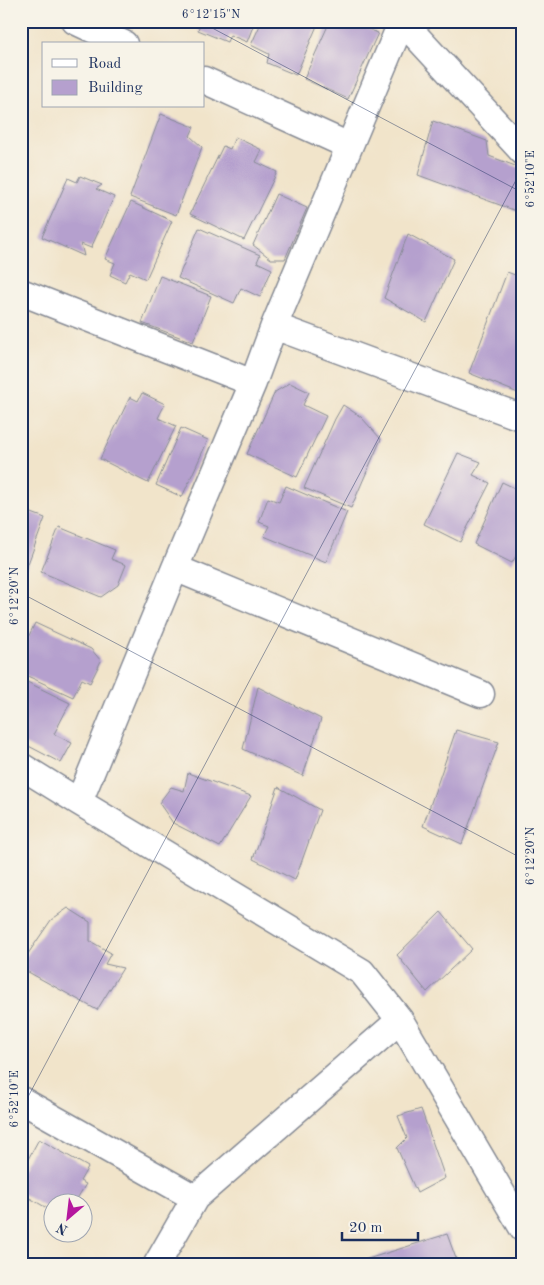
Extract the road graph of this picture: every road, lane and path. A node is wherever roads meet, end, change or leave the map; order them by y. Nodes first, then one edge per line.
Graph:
1 (75, 21) edge
2 (100, 27) edge
3 (121, 42) edge
4 (205, 80) edge
5 (349, 146) junction
6 (523, 152) edge
7 (21, 292) edge
8 (274, 326) junction
9 (253, 383) junction
10 (523, 418) edge
11 (174, 568) junction
12 (481, 694) dead end
13 (21, 766) edge
14 (79, 802) junction
15 (400, 1020) junction
16 (21, 1100) edge
17 (195, 1198) junction
18 (523, 1229) edge
19 (157, 1264) edge

1 - 2 street
2 - 3 street
4 - 5 street
5 - 6 street
5 - 8 street
7 - 9 street
8 - 9 street
8 - 10 street
9 - 11 street
11 - 12 street
11 - 14 street
13 - 14 street
14 - 15 street
15 - 17 street
15 - 18 street
16 - 17 street
17 - 19 street

